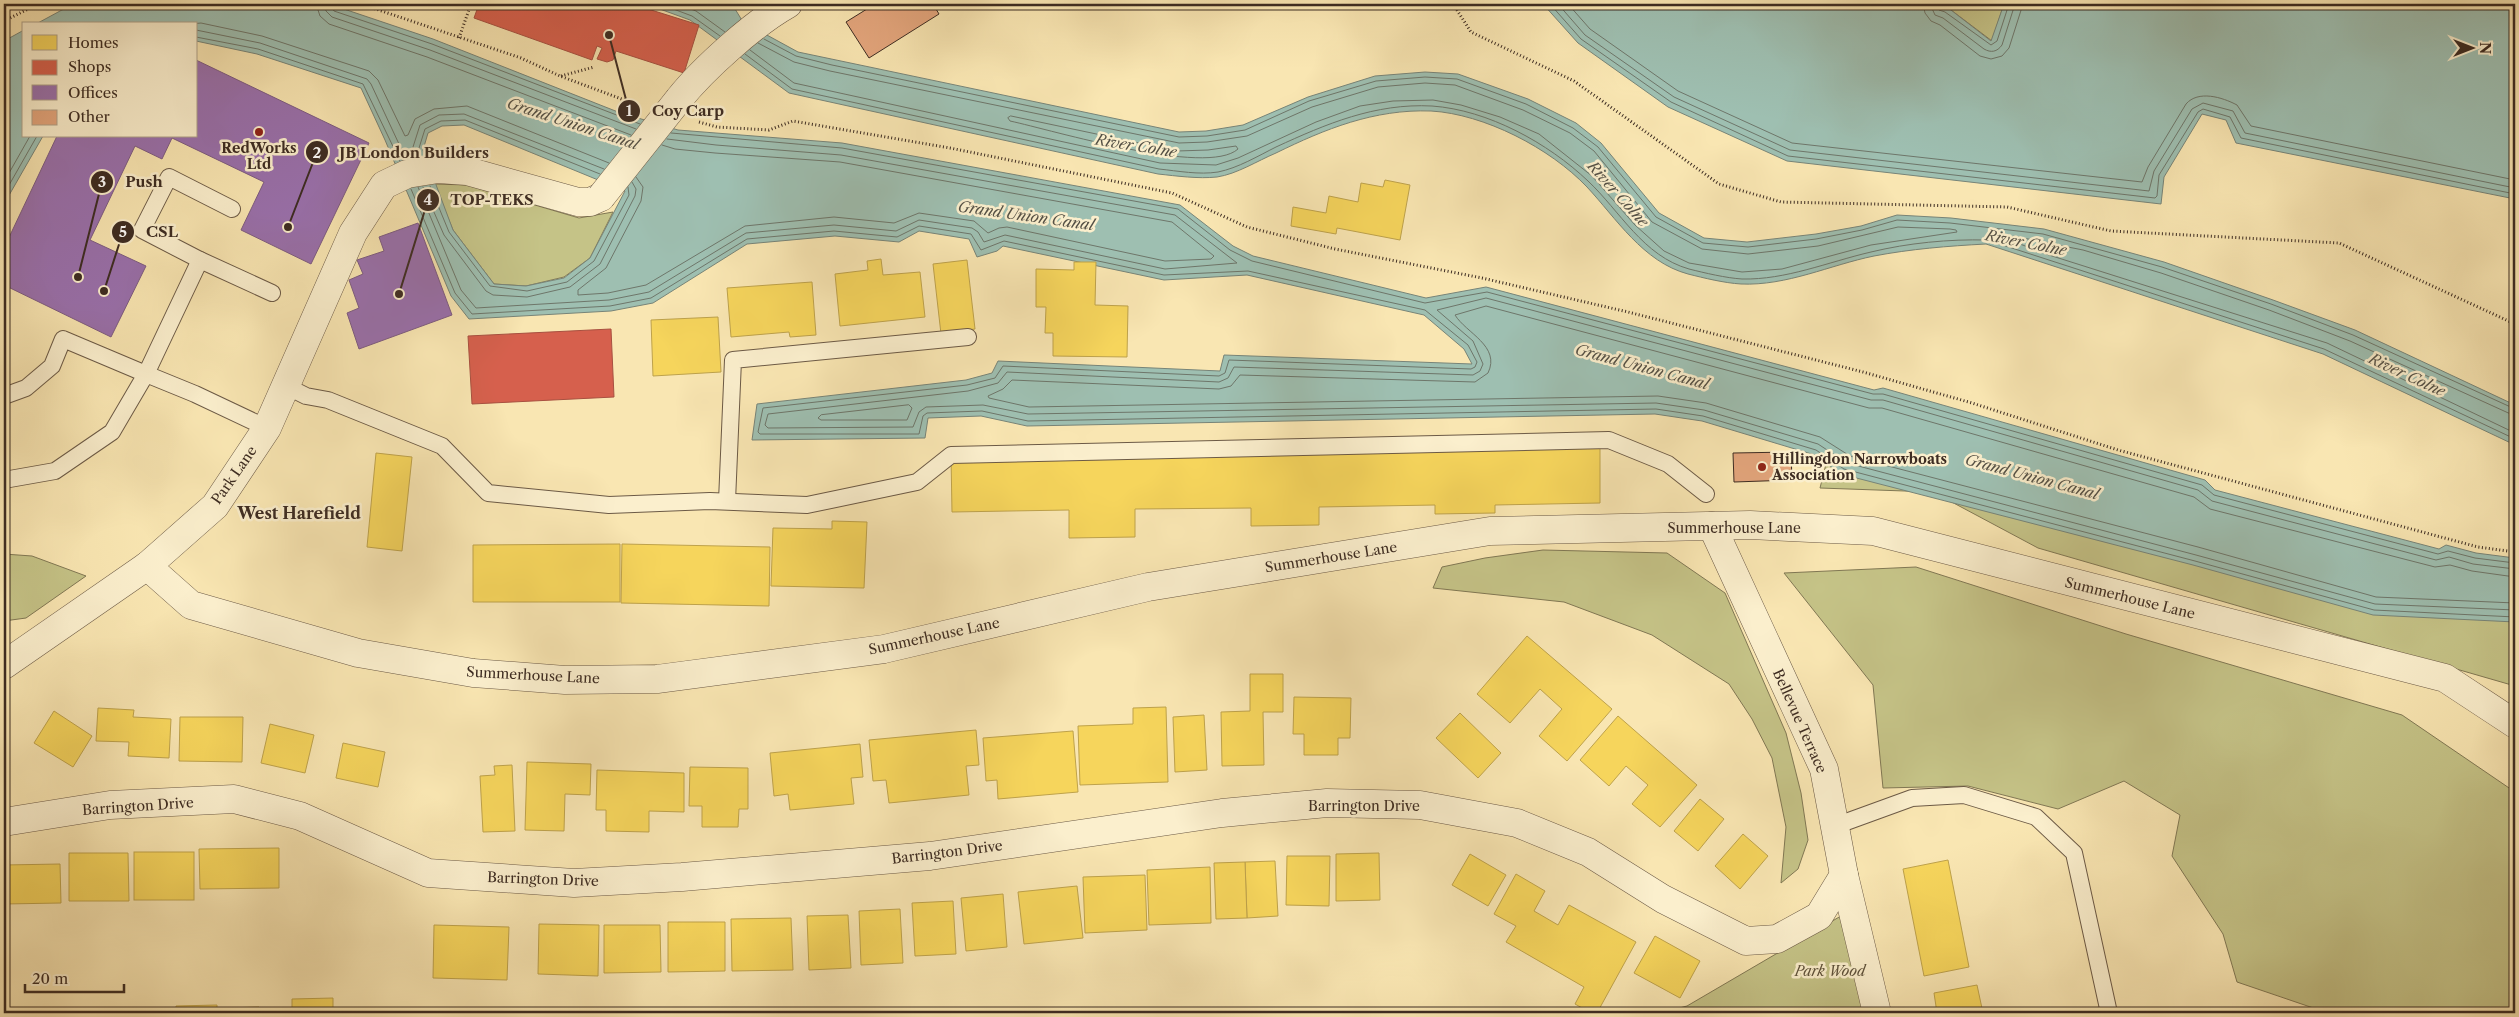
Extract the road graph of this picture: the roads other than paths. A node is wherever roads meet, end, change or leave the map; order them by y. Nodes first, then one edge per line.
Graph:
1 (788, 4) edge
2 (232, 209) dead end
3 (200, 260) junction
4 (272, 293) dead end
5 (968, 337) dead end
6 (146, 374) junction
7 (286, 386) junction
8 (4, 396) edge
9 (266, 428) junction
10 (4, 480) edge
11 (1706, 494) dead end
12 (727, 502) junction
13 (1712, 526) junction
14 (147, 566) junction
15 (4, 664) edge
16 (2515, 724) edge
17 (4, 822) edge
18 (1835, 826) junction
19 (1844, 875) junction
20 (1877, 1013) edge
21 (2109, 1013) edge

1 - 7 street, Park Lane, bridge
2 - 3 lane
3 - 4 lane
3 - 6 lane
5 - 12 lane
6 - 8 lane
6 - 9 lane
6 - 10 lane
7 - 9 street, Park Lane
7 - 12 lane
9 - 14 street, Park Lane
11 - 12 lane
13 - 14 street, Summerhouse Lane
13 - 16 street, Summerhouse Lane
13 - 18 street, Bellevue Terrace
14 - 15 street, Park Lane
17 - 19 street, Barrington Drive
18 - 19 street, Bellevue Terrace
18 - 21 lane
19 - 20 street, Bellevue Terrace

